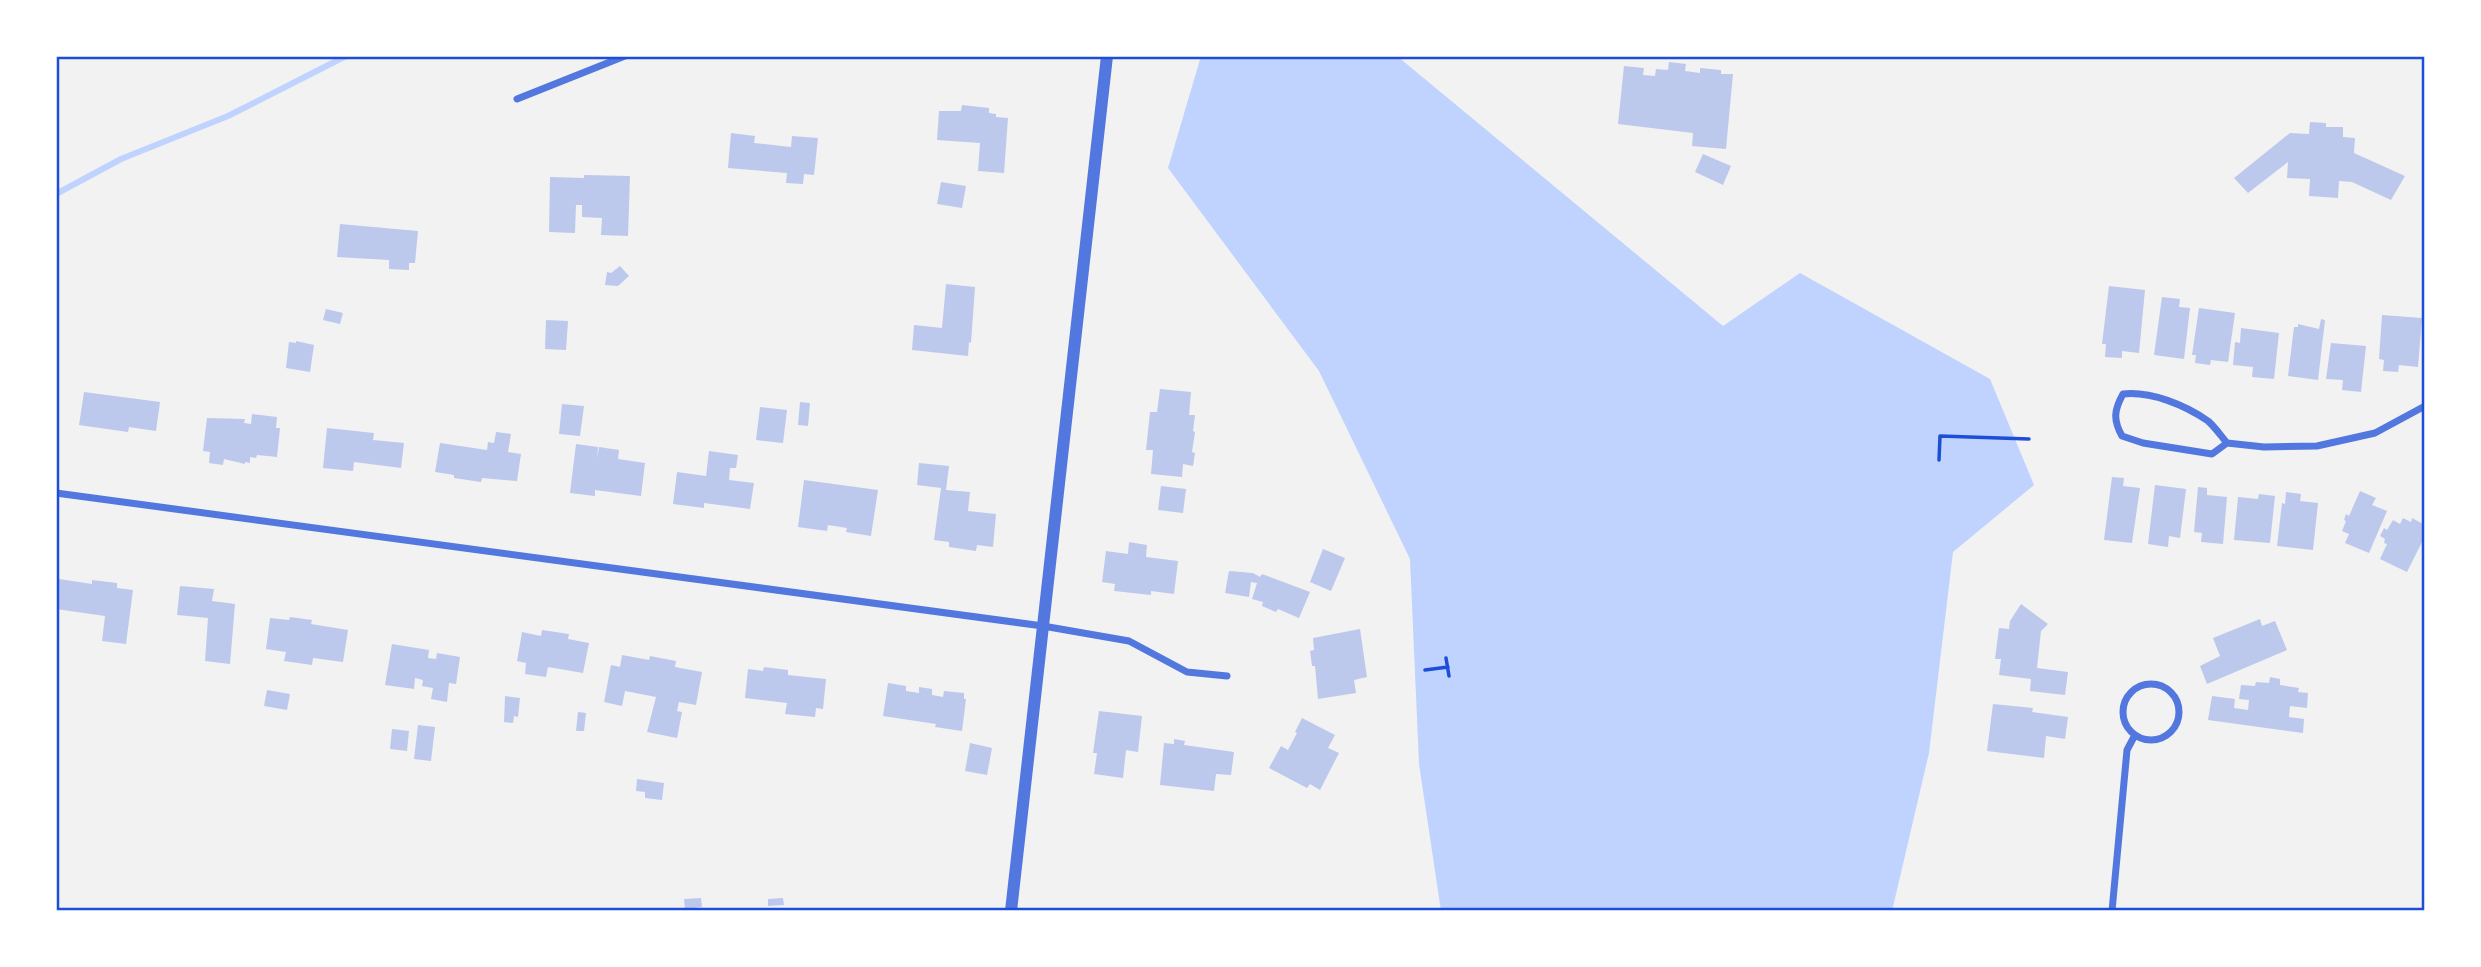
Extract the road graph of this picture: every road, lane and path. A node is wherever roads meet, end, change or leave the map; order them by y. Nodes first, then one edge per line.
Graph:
1 (625, 56) edge
2 (1107, 56) edge
3 (517, 99) dead end
4 (2425, 406) edge
5 (2029, 439) dead end
6 (2227, 443) junction
7 (1939, 460) dead end
8 (56, 493) edge
9 (1043, 626) junction
10 (1446, 658) dead end
11 (1448, 667) junction
12 (1425, 670) dead end
13 (1450, 676) dead end
14 (1227, 677) dead end
15 (2135, 735) junction
16 (1011, 911) edge
17 (2112, 911) edge

1 - 3 street
2 - 9 street
4 - 6 street
5 - 7 path
6 - 6 street
8 - 9 street
9 - 14 street
9 - 16 street
10 - 11 path
11 - 12 path
11 - 13 path
15 - 15 street
15 - 17 street

